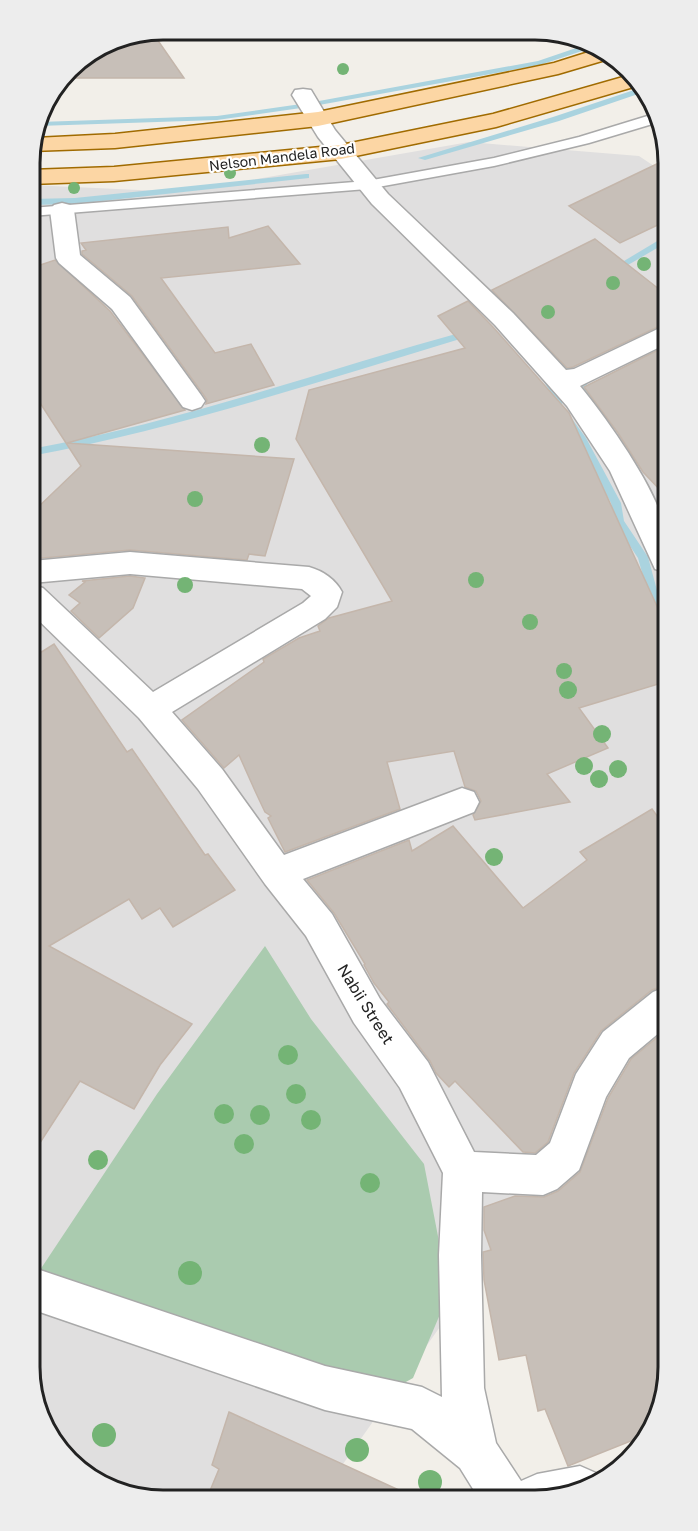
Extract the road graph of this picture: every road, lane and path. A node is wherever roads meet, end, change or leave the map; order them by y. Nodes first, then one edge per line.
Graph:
1 (595, 57) edge
2 (626, 83) edge
3 (303, 95) dead end
4 (318, 119) junction
5 (649, 120) edge
6 (42, 145) edge
7 (341, 152) junction
8 (41, 177) edge
9 (367, 185) junction
10 (62, 210) junction
11 (41, 211) edge
12 (658, 337) edge
13 (560, 380) junction
14 (192, 401) dead end
15 (658, 544) edge
16 (41, 571) edge
17 (41, 604) edge
18 (150, 709) junction
19 (462, 801) dead end
20 (278, 873) junction
21 (657, 1011) edge
22 (463, 1171) junction
23 (40, 1290) edge
24 (476, 1452) junction
25 (501, 1490) edge

1 - 4 main road, Nelson Mandela Road
2 - 7 main road, Nelson Mandela Road
3 - 4 street
4 - 6 main road, Nelson Mandela Road
4 - 7 street
5 - 9 lane
7 - 8 main road, Nelson Mandela Road
7 - 9 street
9 - 10 lane
9 - 13 street
10 - 11 lane
10 - 14 street
12 - 13 street
13 - 15 street
16 - 18 street
17 - 18 street, Nabii Street
18 - 20 street, Nabii Street
19 - 20 street
20 - 22 street, Nabii Street
21 - 22 street
22 - 24 street, Nabii Street
23 - 24 street
24 - 25 street, Nabii Street

